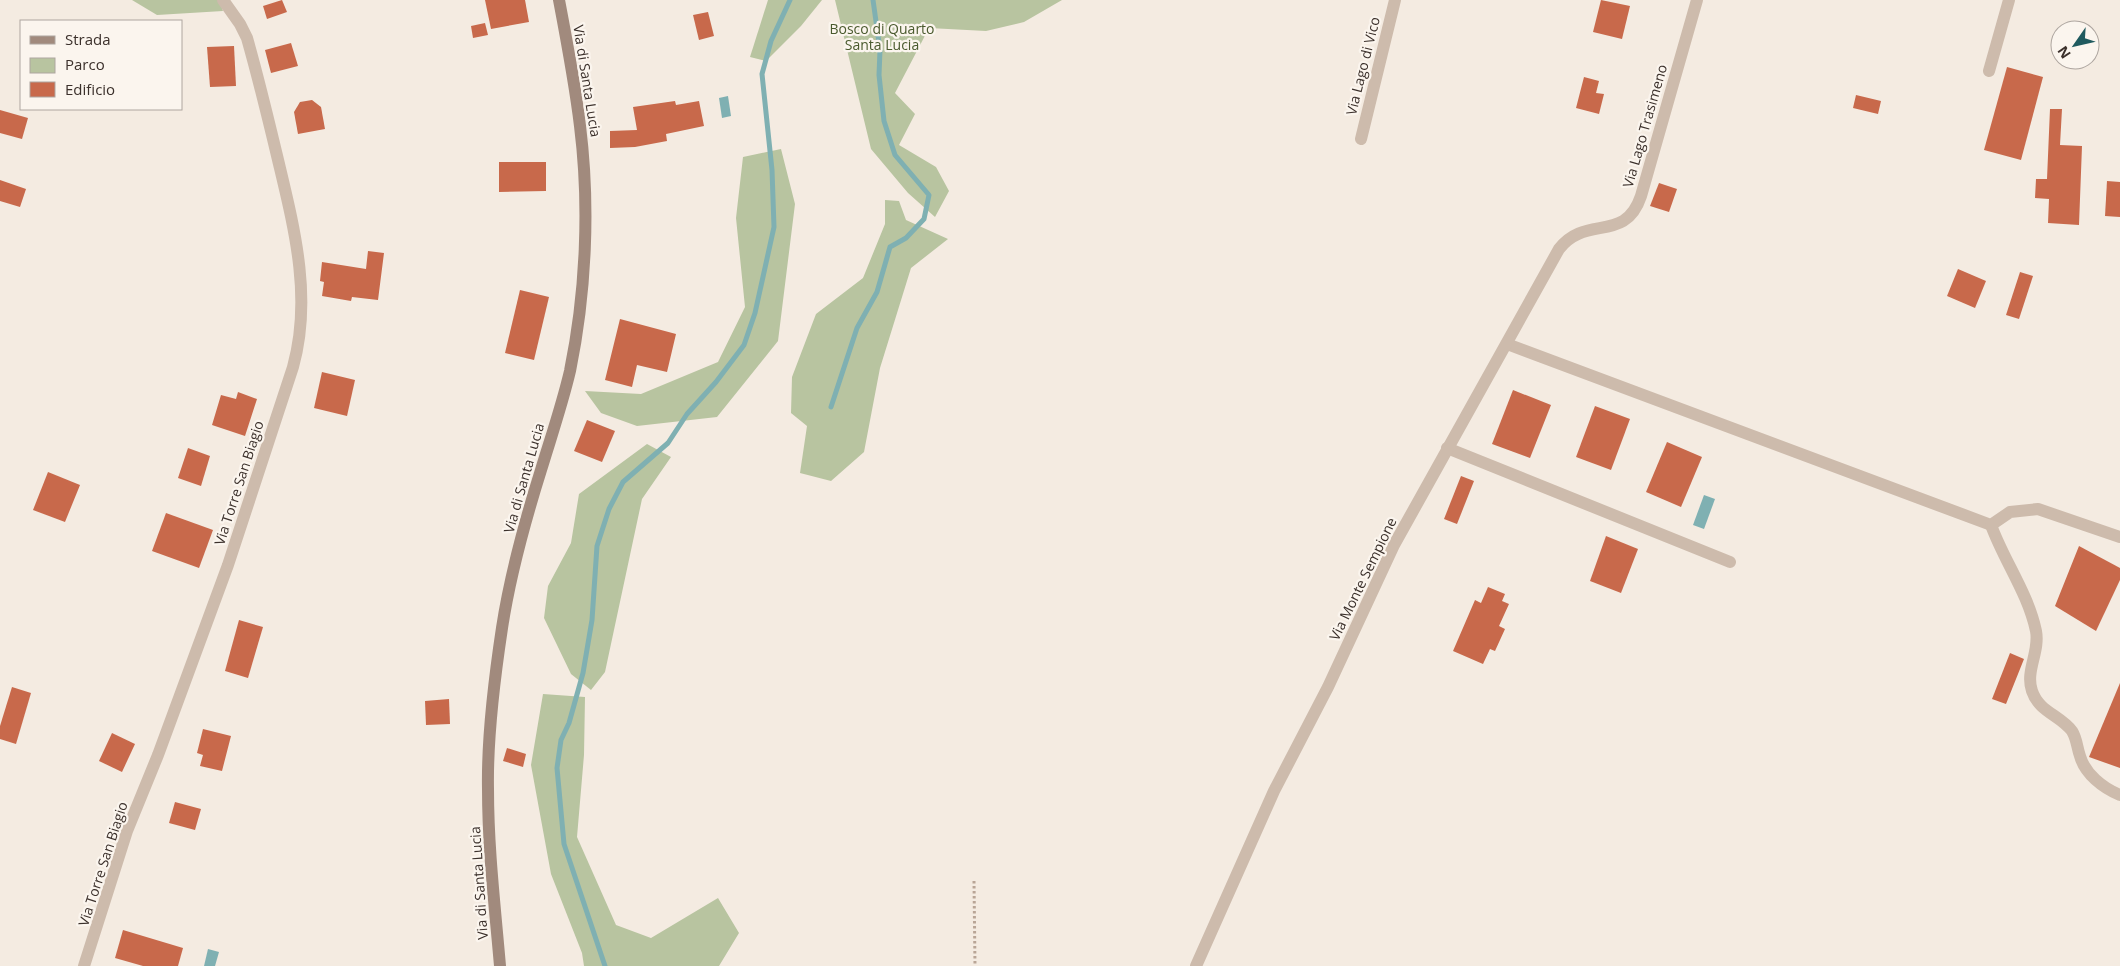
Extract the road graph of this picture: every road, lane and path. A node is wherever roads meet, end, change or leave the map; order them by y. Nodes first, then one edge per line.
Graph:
1 (223, 0) edge
2 (558, 0) edge
3 (1395, 0) edge
4 (1697, 0) edge
5 (2009, 0) edge
6 (1989, 71) dead end
7 (1361, 139) dead end
8 (1590, 229) joint
9 (1507, 344) junction
10 (1447, 448) junction
11 (1991, 525) junction
12 (2120, 537) edge
13 (1730, 562) dead end
14 (2120, 795) edge
15 (974, 881) dead end
16 (84, 966) edge
17 (500, 966) edge
18 (975, 966) edge
19 (1196, 966) edge

1 - 16 street, Via Torre San Biagio
2 - 17 street, Via di Santa Lucia
3 - 7 street, Via Lago di Vico
4 - 8 street, Via Lago Trasimeno
5 - 6 street
8 - 9 street, Via Monte Sempione
9 - 10 street, Via Monte Sempione
9 - 11 street
10 - 13 street
10 - 19 street, Via Monte Sempione
11 - 12 street
11 - 14 street
15 - 18 path

